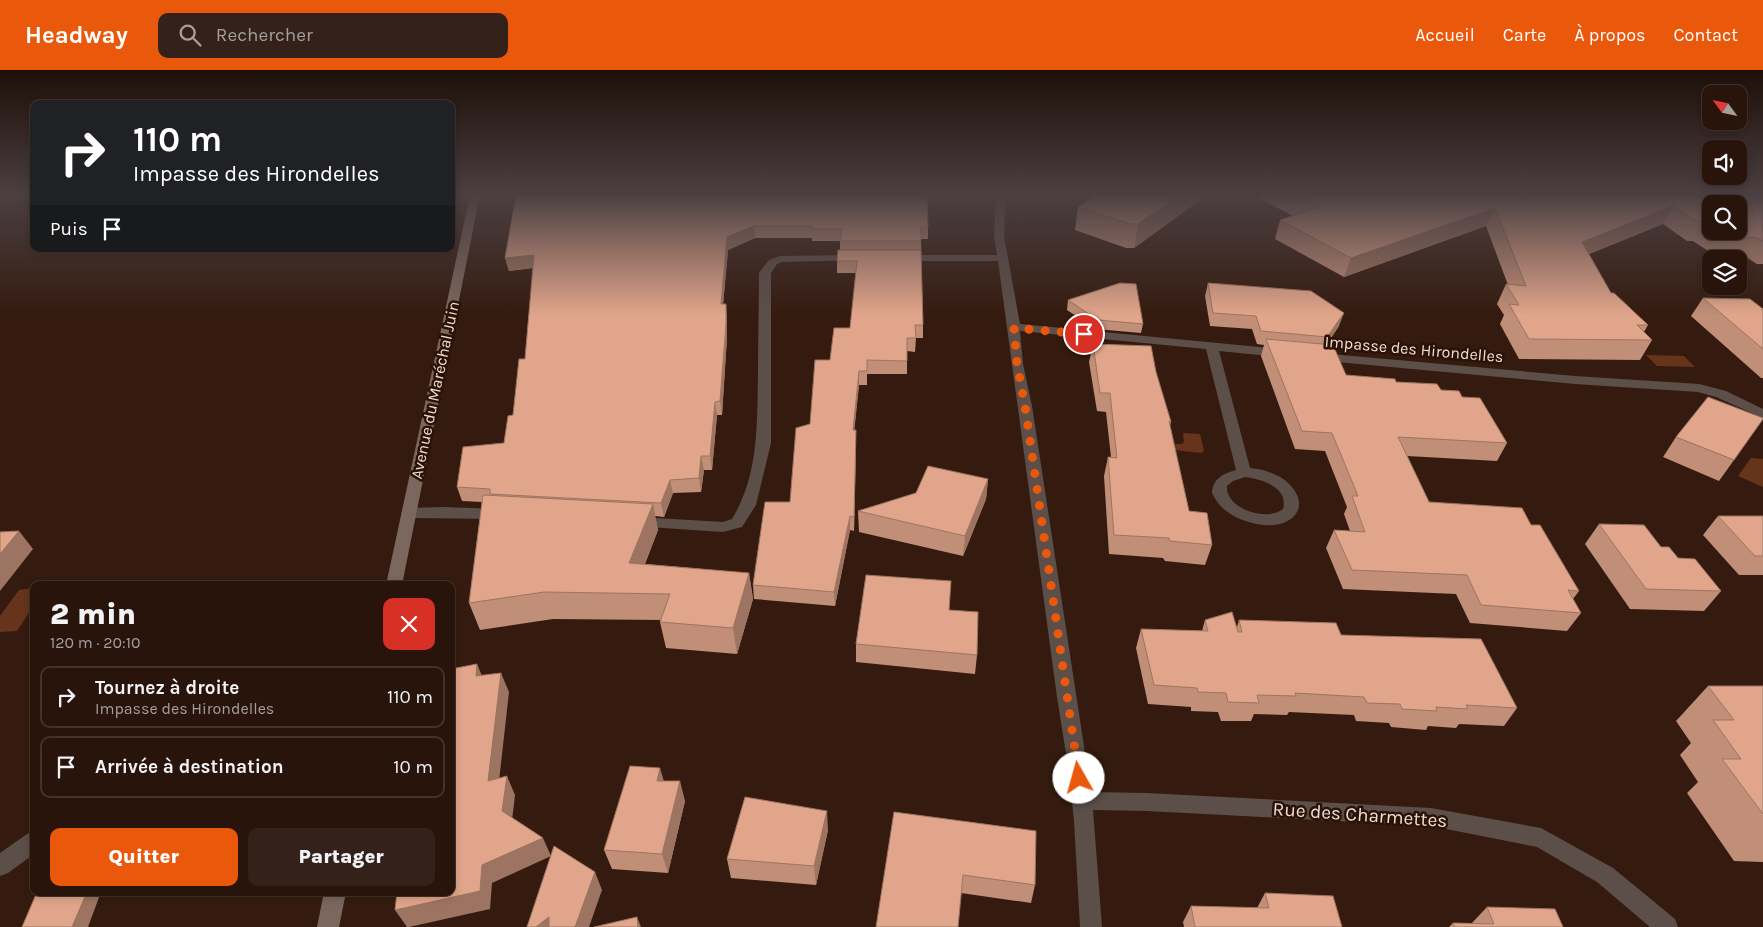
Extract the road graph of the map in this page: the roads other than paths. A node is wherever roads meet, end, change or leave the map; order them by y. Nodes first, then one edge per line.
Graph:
1 (467, 235) edge
2 (999, 235) edge
3 (872, 258) edge
4 (891, 258) edge
5 (1002, 258) junction
6 (1014, 328) junction
7 (1212, 347) junction
8 (1290, 354) edge
9 (1310, 356) edge
10 (1763, 414) edge
11 (1244, 472) junction
12 (409, 513) junction
13 (512, 515) edge
14 (618, 520) edge
15 (395, 581) edge
16 (1083, 801) junction
17 (30, 844) edge
18 (0, 866) edge
19 (334, 896) edge
20 (328, 927) edge
21 (1092, 927) edge
22 (1667, 927) edge

1 - 12 main road, Avenue du Maréchal Juin
2 - 5 street
3 - 14 street
4 - 5 street
5 - 6 street
6 - 7 street
6 - 16 street
7 - 8 street
7 - 11 street
9 - 10 street, Impasse des Hirondelles
11 - 11 street
12 - 13 street
12 - 15 main road, Avenue du Maréchal Juin
16 - 21 street
16 - 22 street, Rue des Charmettes
17 - 18 street
19 - 20 main road

